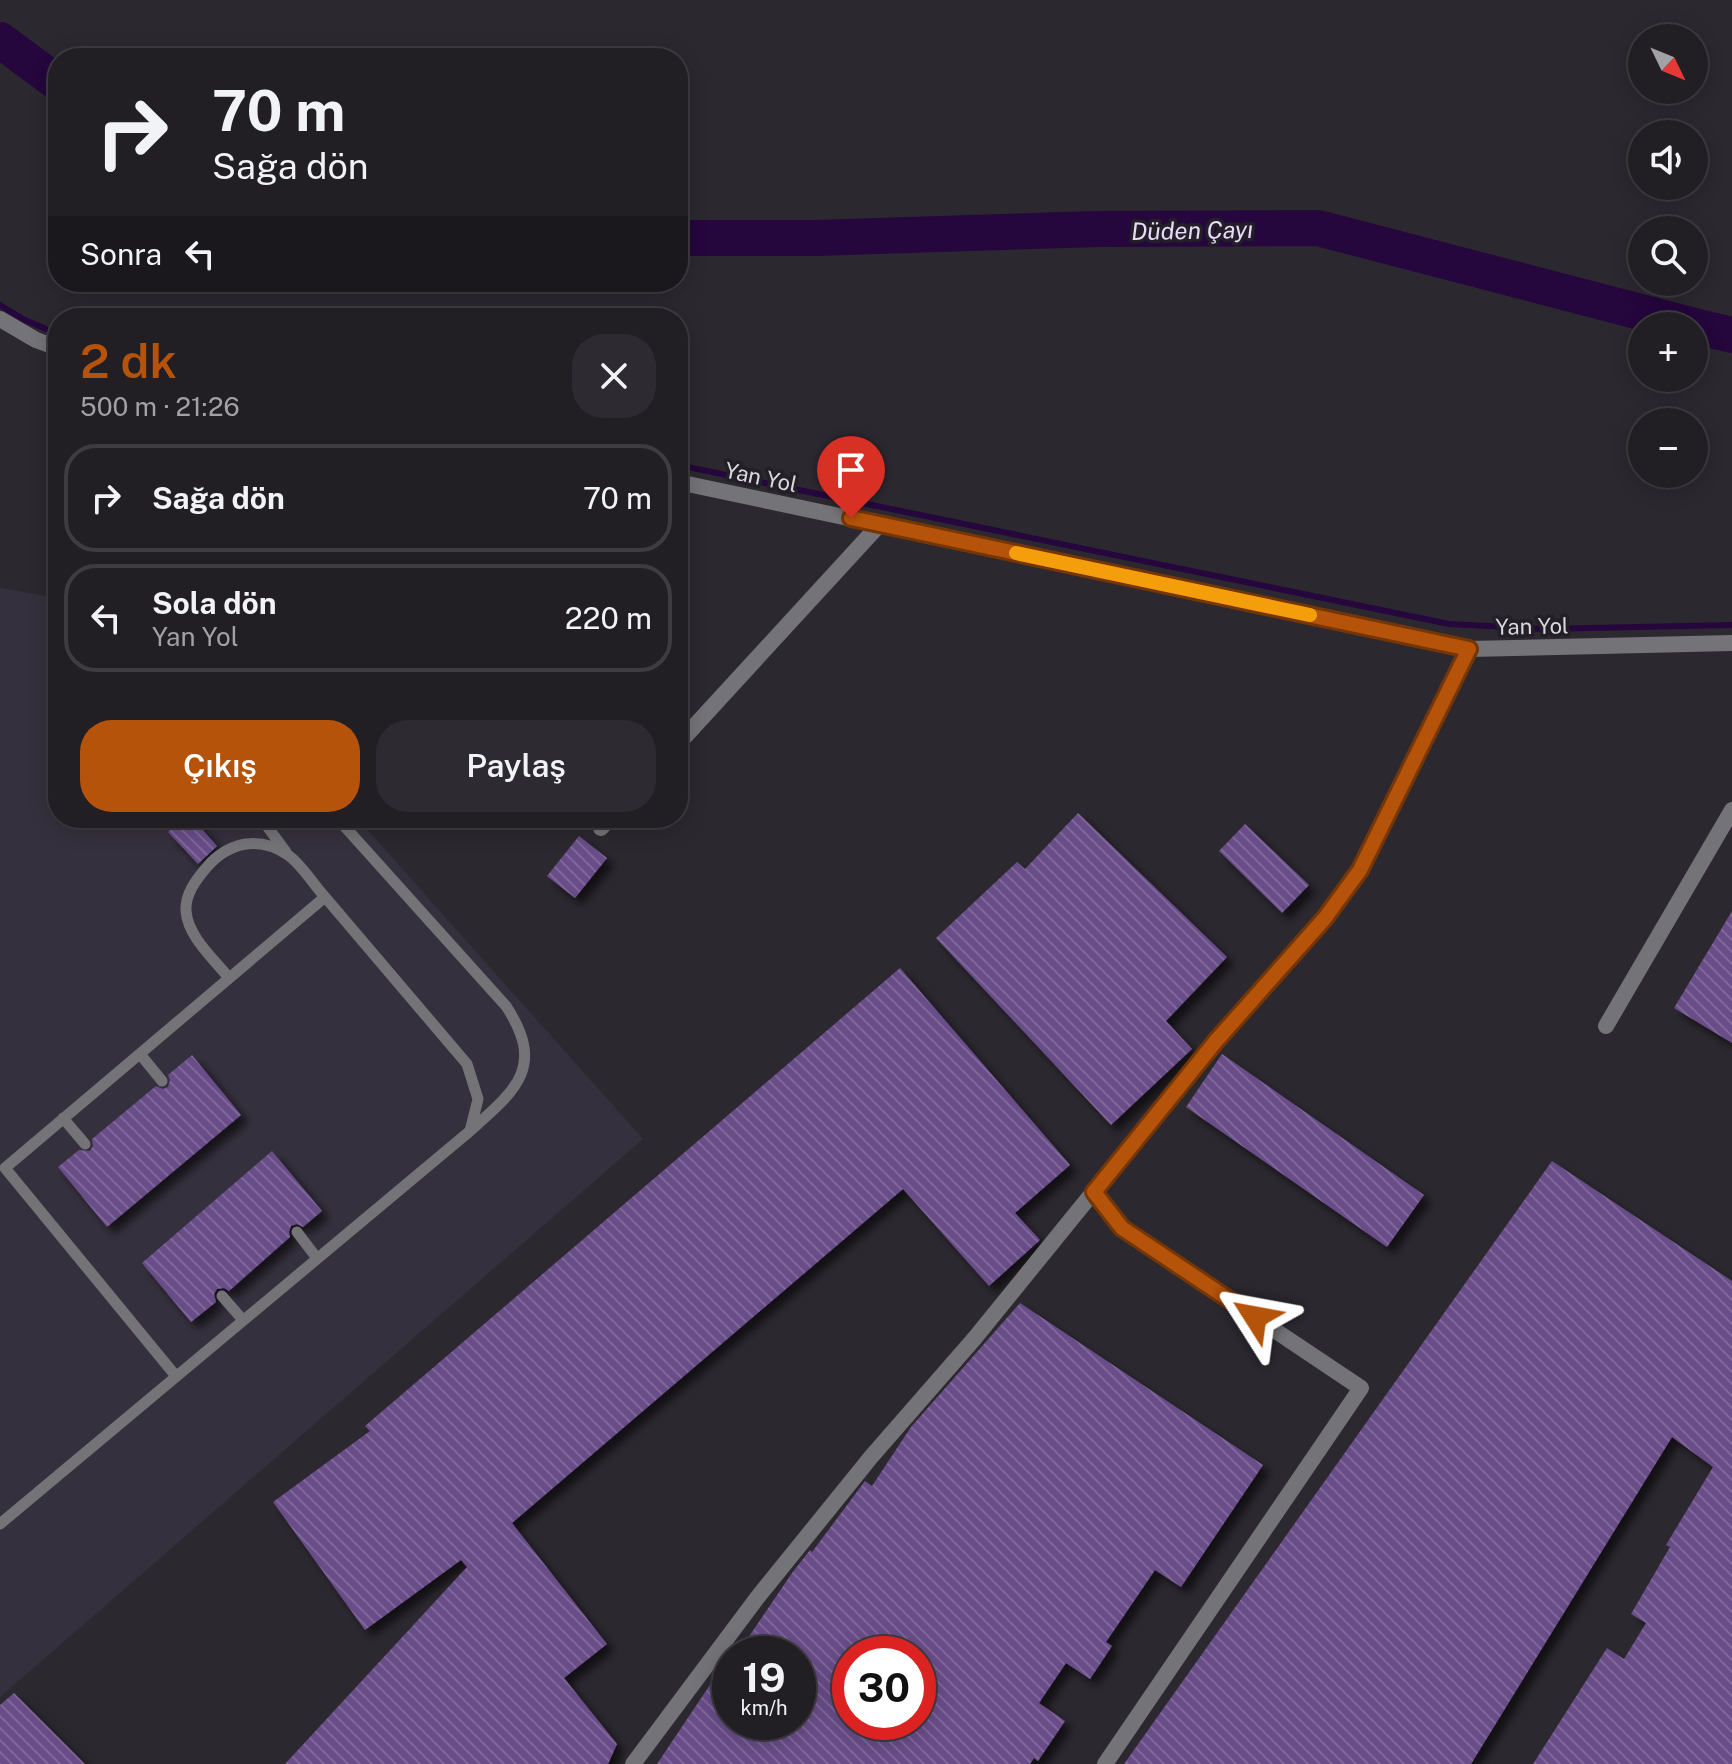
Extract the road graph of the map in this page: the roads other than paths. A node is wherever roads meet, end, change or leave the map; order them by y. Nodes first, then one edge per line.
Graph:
1 (0, 319) edge
2 (48, 344) edge
3 (688, 484) edge
4 (880, 524) junction
5 (1732, 643) edge
6 (1469, 649) junction
7 (688, 733) edge
8 (1732, 810) edge
9 (268, 828) edge
10 (346, 828) edge
11 (289, 856) junction
12 (325, 897) junction
13 (229, 978) junction
14 (1606, 1026) dead end
15 (140, 1054) junction
16 (162, 1081) dead end
17 (63, 1118) junction
18 (470, 1131) junction
19 (85, 1144) dead end
20 (2, 1165) edge
21 (1094, 1192) junction
22 (297, 1232) dead end
23 (316, 1257) junction
24 (222, 1296) dead end
25 (242, 1319) junction
26 (175, 1375) junction
27 (0, 1524) edge
28 (633, 1764) edge
29 (1105, 1764) edge

1 - 2 street
3 - 4 street, Yan Yol
4 - 6 street, Yan Yol
4 - 7 street
5 - 6 street, Yan Yol
6 - 21 street
8 - 14 street
9 - 11 lane
10 - 18 lane
11 - 12 lane
11 - 13 lane
12 - 13 lane
12 - 18 lane
13 - 15 lane
15 - 16 lane
15 - 17 lane
17 - 19 lane
17 - 20 lane
18 - 23 lane
20 - 26 lane
21 - 28 street
21 - 29 street
22 - 23 lane
23 - 25 lane
24 - 25 lane
25 - 26 lane
26 - 27 lane

